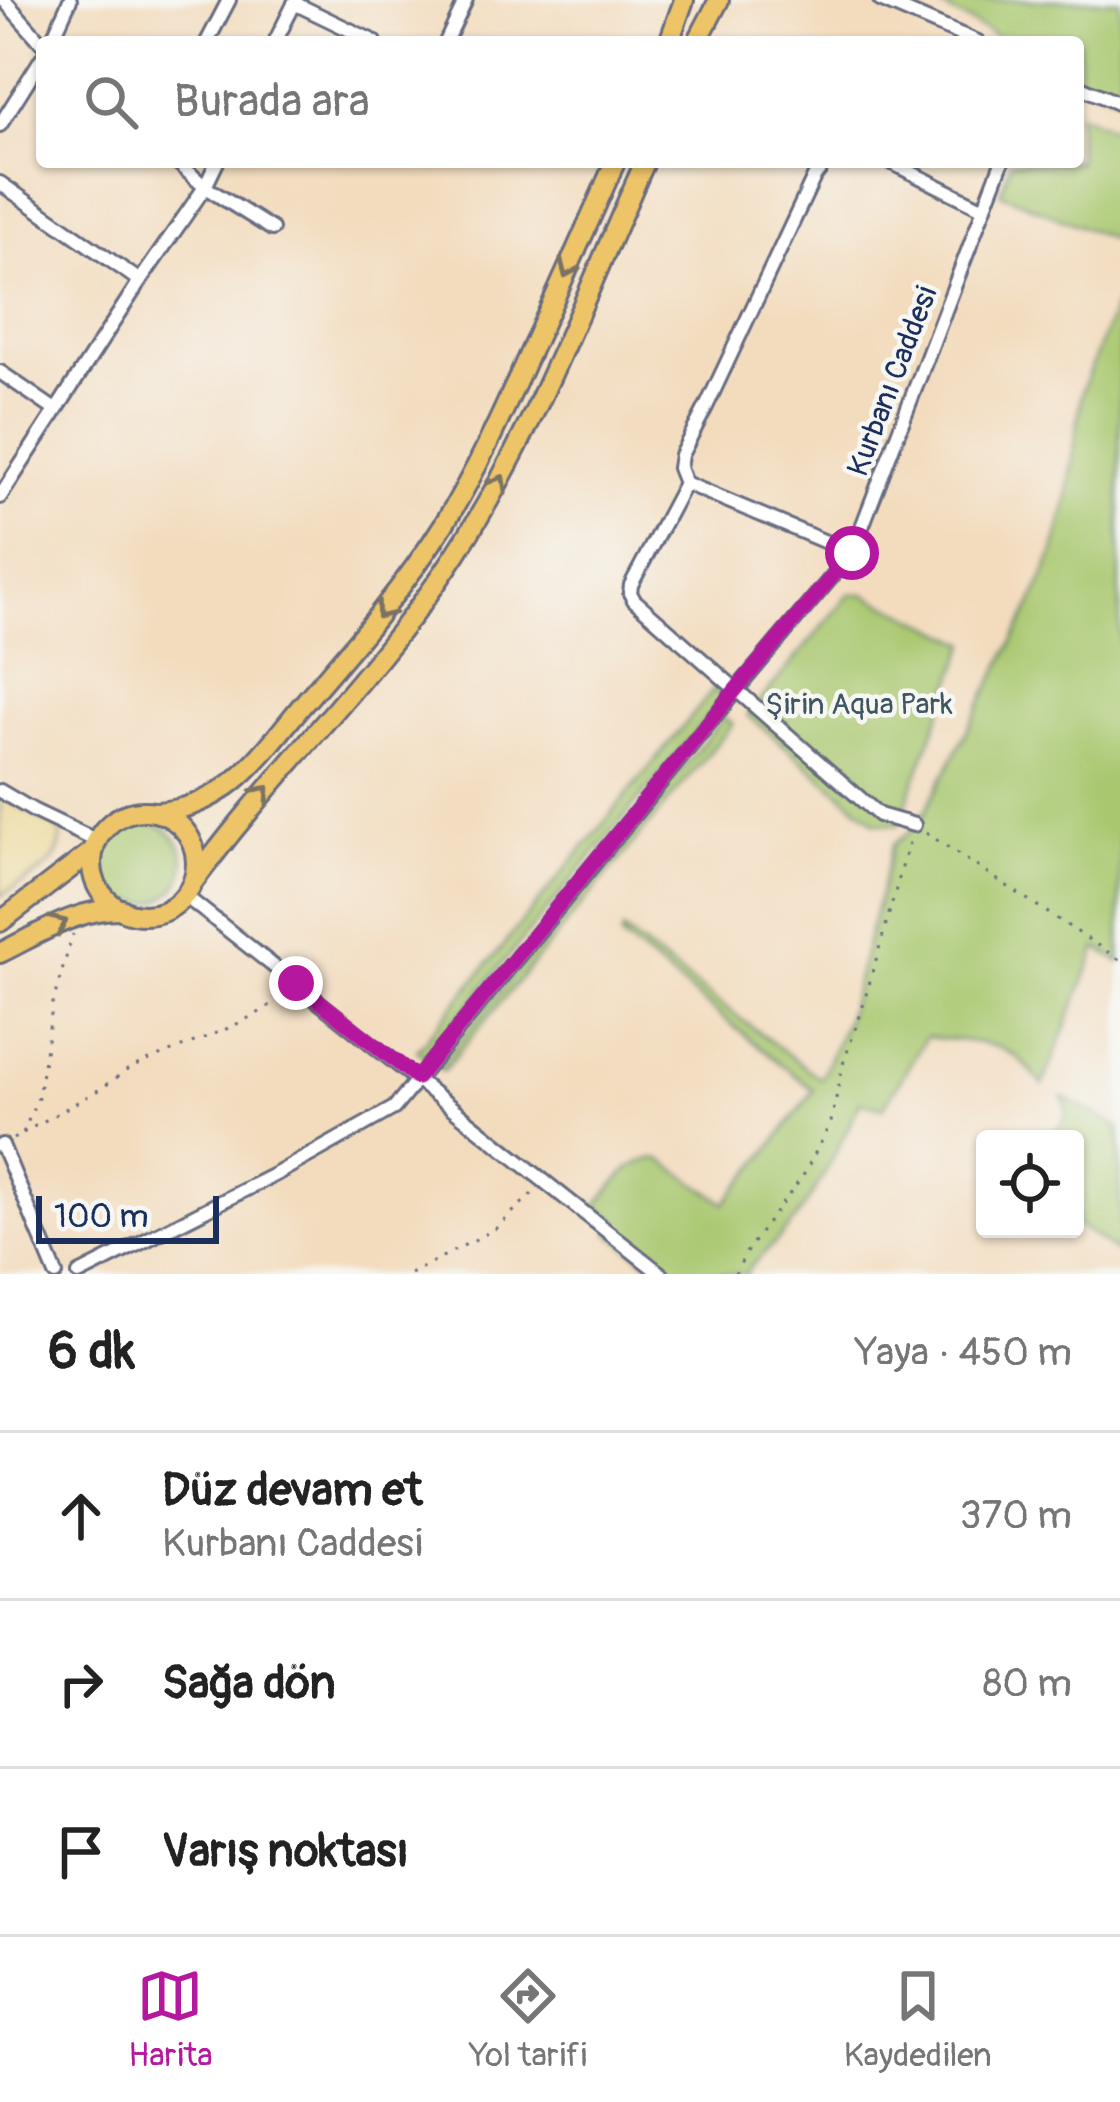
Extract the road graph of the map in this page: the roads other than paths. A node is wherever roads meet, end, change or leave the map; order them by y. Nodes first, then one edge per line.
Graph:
1 (4, 0) edge
2 (70, 0) edge
3 (229, 0) edge
4 (466, 0) edge
5 (684, 0) edge
6 (719, 0) edge
7 (880, 0) edge
8 (902, 0) edge
9 (295, 1) edge
10 (930, 21) junction
11 (39, 36) edge
12 (50, 36) edge
13 (210, 36) edge
14 (278, 36) edge
15 (363, 36) edge
16 (449, 36) edge
17 (671, 36) edge
18 (700, 36) edge
19 (964, 36) edge
20 (36, 68) edge
21 (1084, 89) edge
22 (1120, 104) edge
23 (0, 125) edge
24 (184, 168) edge
25 (215, 168) edge
26 (613, 168) edge
27 (642, 168) edge
28 (821, 168) edge
29 (902, 168) edge
30 (1000, 168) edge
31 (0, 183) edge
32 (206, 187) junction
33 (984, 209) junction
34 (272, 229) dead end
35 (140, 281) junction
36 (0, 372) edge
37 (55, 410) junction
38 (6, 474) edge
39 (685, 483) junction
40 (0, 497) edge
41 (852, 553) junction
42 (737, 688) junction
43 (0, 791) edge
44 (157, 812) junction
45 (914, 825) road end
46 (96, 845) junction
47 (188, 890) junction
48 (122, 909) junction
49 (0, 922) edge
50 (0, 953) edge
51 (417, 1078) junction
52 (1, 1145) edge
53 (56, 1274) edge
54 (79, 1274) edge
55 (661, 1274) edge

1 - 11 street
2 - 12 street
3 - 13 street
4 - 16 street
5 - 17 highway
6 - 18 highway
7 - 10 street
8 - 10 street
9 - 14 street
9 - 15 street
10 - 19 street
20 - 23 street
21 - 22 street
24 - 32 street
25 - 32 street
26 -> 44 highway
47 -> 27 highway
28 - 39 street
29 - 33 street
30 - 33 street, Kurbanı Caddesi
31 - 35 street
32 - 34 street
32 - 35 street
33 - 41 street, Kurbanı Caddesi
35 - 37 street
36 - 37 street
37 - 38 street
38 - 40 street
39 - 41 street
39 - 42 street
41 - 42 street, Kurbanı Caddesi
42 - 45 street
42 - 51 street, Kurbanı Caddesi
43 - 46 street
44 - 46 highway
44 - 47 highway
46 - 48 highway
46 - 49 highway
47 - 48 highway
47 - 51 street
50 -> 48 highway
51 - 54 street, Kurbanı Caddesi
51 - 55 street
52 - 53 street

